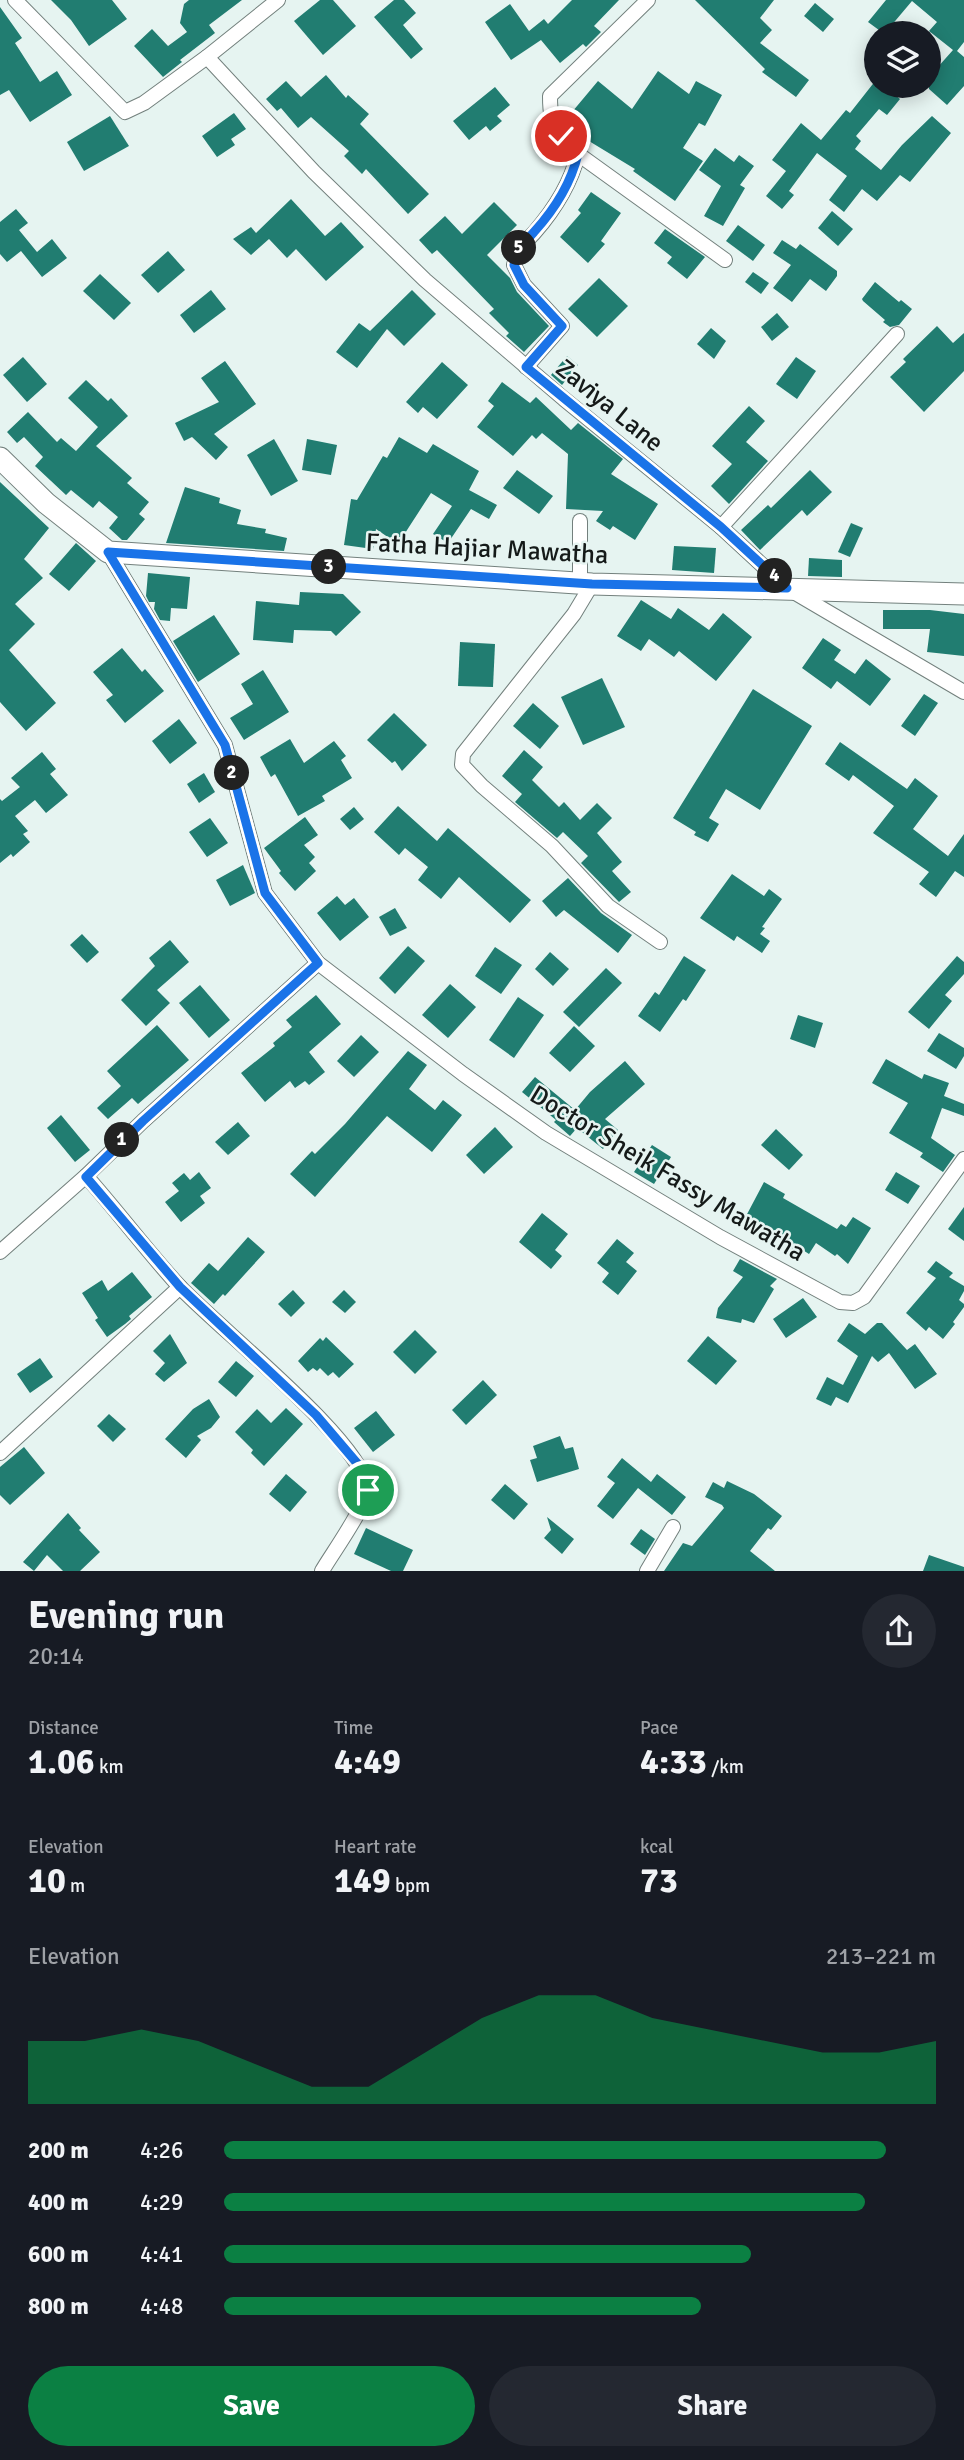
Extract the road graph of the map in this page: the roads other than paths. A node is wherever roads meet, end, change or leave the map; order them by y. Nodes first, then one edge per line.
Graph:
1 (15, 0) edge
2 (278, 0) edge
3 (648, 0) edge
4 (207, 57) junction
5 (578, 154) junction
6 (725, 260) dead end
7 (897, 334) dead end
8 (526, 367) junction
9 (0, 458) edge
10 (580, 521) dead end
11 (721, 527) junction
12 (108, 552) junction
13 (586, 584) junction
14 (787, 588) junction
15 (964, 594) edge
16 (964, 692) edge
17 (660, 942) dead end
18 (318, 963) junction
19 (964, 1159) edge
20 (86, 1177) junction
21 (0, 1252) edge
22 (180, 1287) junction
23 (0, 1453) edge
24 (673, 1527) dead end
25 (321, 1571) edge
26 (647, 1571) edge

1 - 4 street
2 - 4 street
3 - 5 street
4 - 8 street, Zaviya Lane
5 - 6 street
5 - 8 street
7 - 11 street
8 - 11 street, Zaviya Lane
9 - 12 street
10 - 13 street
11 - 14 street, Zaviya Lane
12 - 13 street, Fatha Hajiar Mawatha
12 - 18 street, Doctor Sheik Fassy Mawatha
13 - 14 street, Fatha Hajiar Mawatha
13 - 17 street
14 - 15 street, Fatha Hajiar Mawatha
14 - 16 street, Zaviya Lane
18 - 19 street, Doctor Sheik Fassy Mawatha
18 - 20 street
20 - 21 street
20 - 22 street
22 - 23 street
22 - 25 street
24 - 26 street

